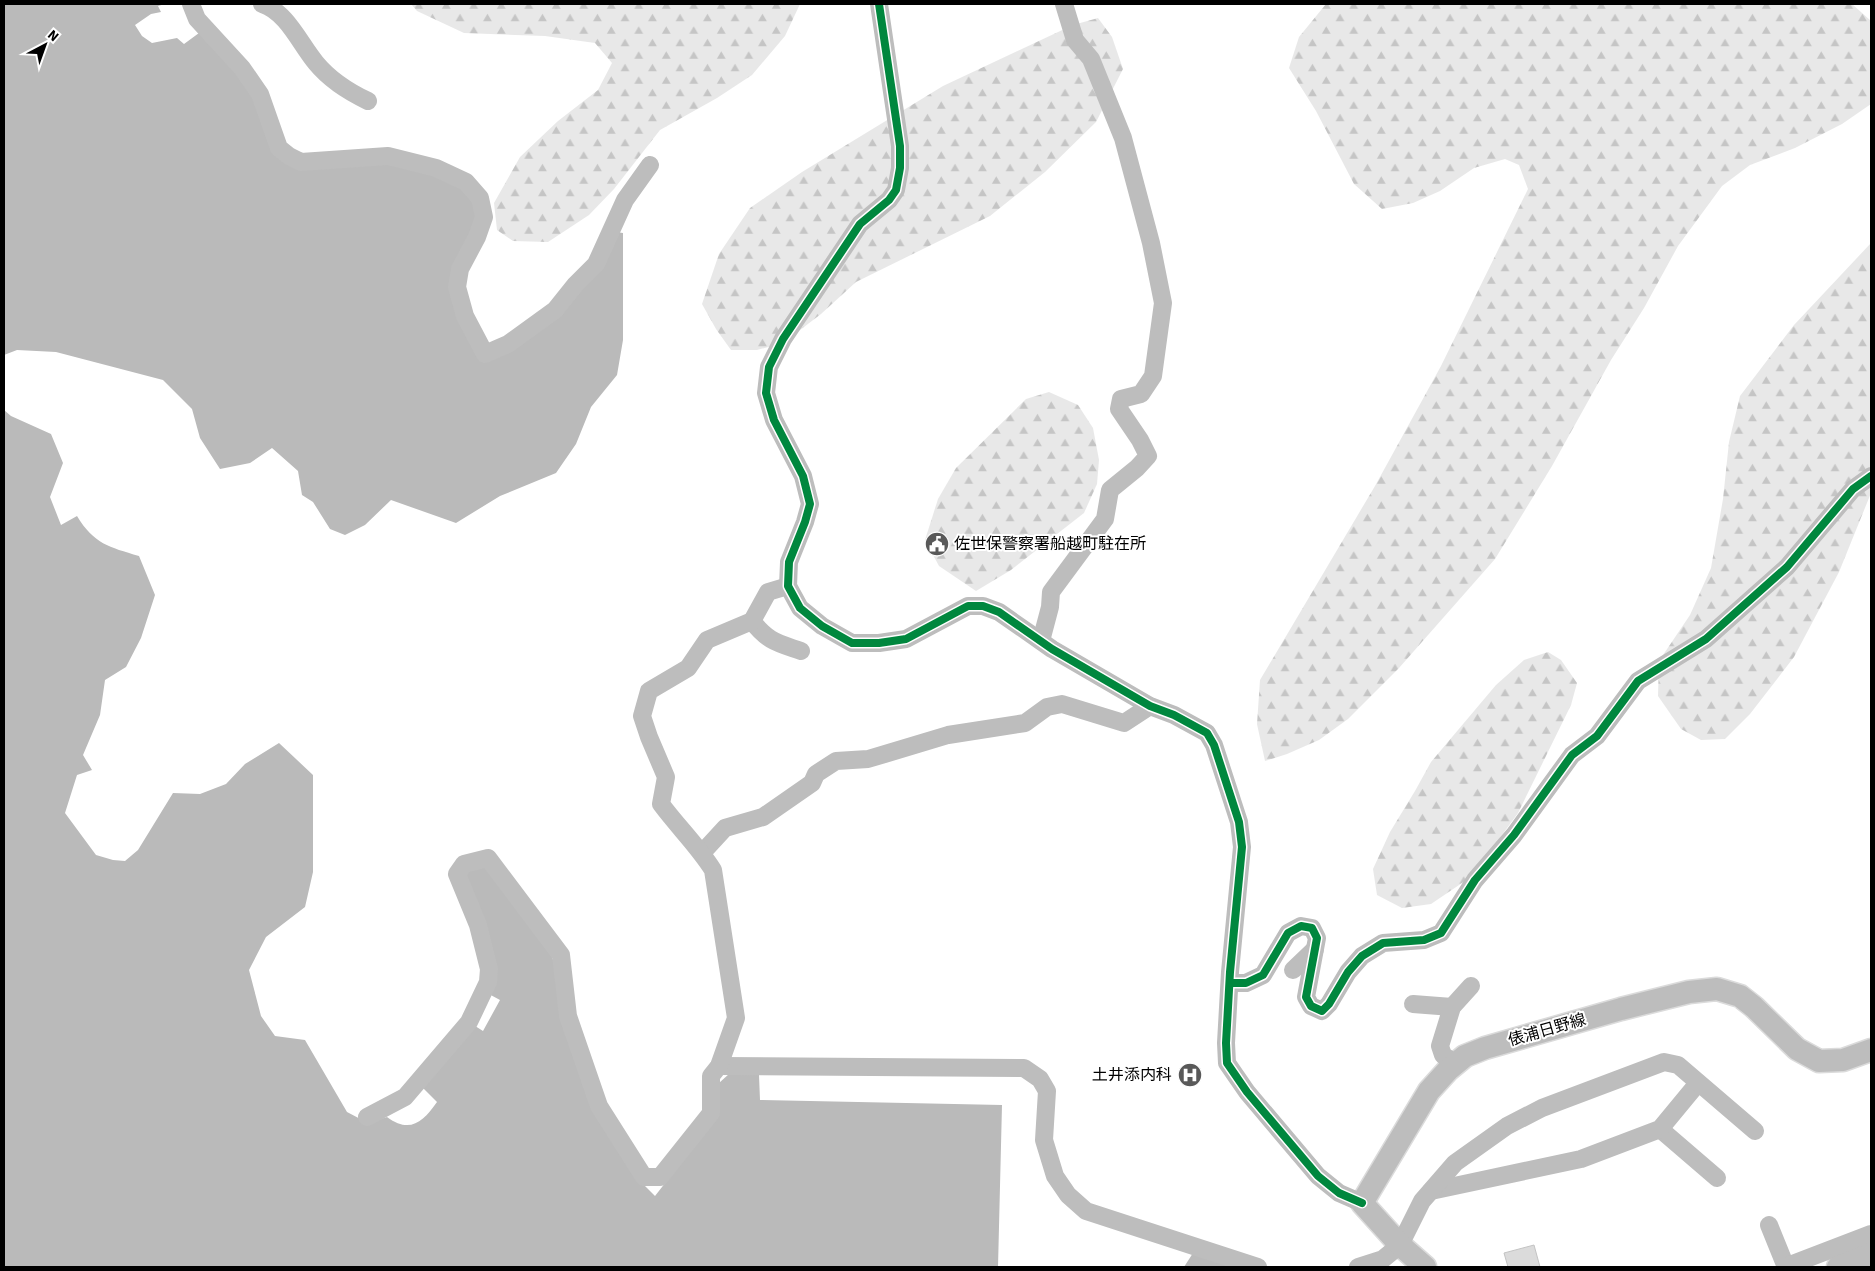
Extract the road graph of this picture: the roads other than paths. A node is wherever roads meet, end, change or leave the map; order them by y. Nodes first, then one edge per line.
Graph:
1 (190, 4) edge
2 (262, 4) edge
3 (879, 4) edge
4 (1064, 4) edge
5 (368, 101) dead end
6 (650, 165) dead end
7 (1871, 476) edge
8 (788, 586) junction
9 (752, 621) junction
10 (1041, 641) junction
11 (802, 651) dead end
12 (1150, 706) junction
13 (702, 853) junction
14 (1315, 949) junction
15 (1293, 970) dead end
16 (1230, 983) junction
17 (1471, 986) dead end
18 (1413, 1004) dead end
19 (1452, 1007) junction
20 (1871, 1050) edge
21 (1456, 1064) junction
22 (719, 1066) junction
23 (1698, 1083) junction
24 (367, 1117) dead end
25 (1660, 1129) junction
26 (1755, 1131) dead end
27 (1717, 1178) dead end
28 (1431, 1191) junction
29 (1362, 1203) junction
30 (1769, 1225) dead end
31 (1871, 1234) edge
32 (1400, 1245) junction
33 (1871, 1254) edge
34 (1258, 1267) edge
35 (1358, 1267) edge
36 (1425, 1267) edge
37 (1786, 1267) edge
38 (1838, 1267) edge

1 - 6 street
2 - 5 street
3 - 8 street
4 - 10 street
7 - 14 street
8 - 9 street
8 - 10 street
9 - 11 street
9 - 13 street
10 - 12 street
12 - 13 street
12 - 16 street
13 - 22 street
14 - 15 street
14 - 16 street
16 - 29 street
17 - 19 street
18 - 19 street
19 - 21 street
20 - 21 main road, 俵浦日野線
21 - 29 main road, 俵浦日野線
22 - 24 street
22 - 34 street
23 - 25 street
23 - 26 street
23 - 28 street
25 - 27 street
25 - 28 street
28 - 32 street
29 - 32 main road
30 - 37 street
31 - 37 street
32 - 35 street
32 - 36 main road
33 - 38 main road

